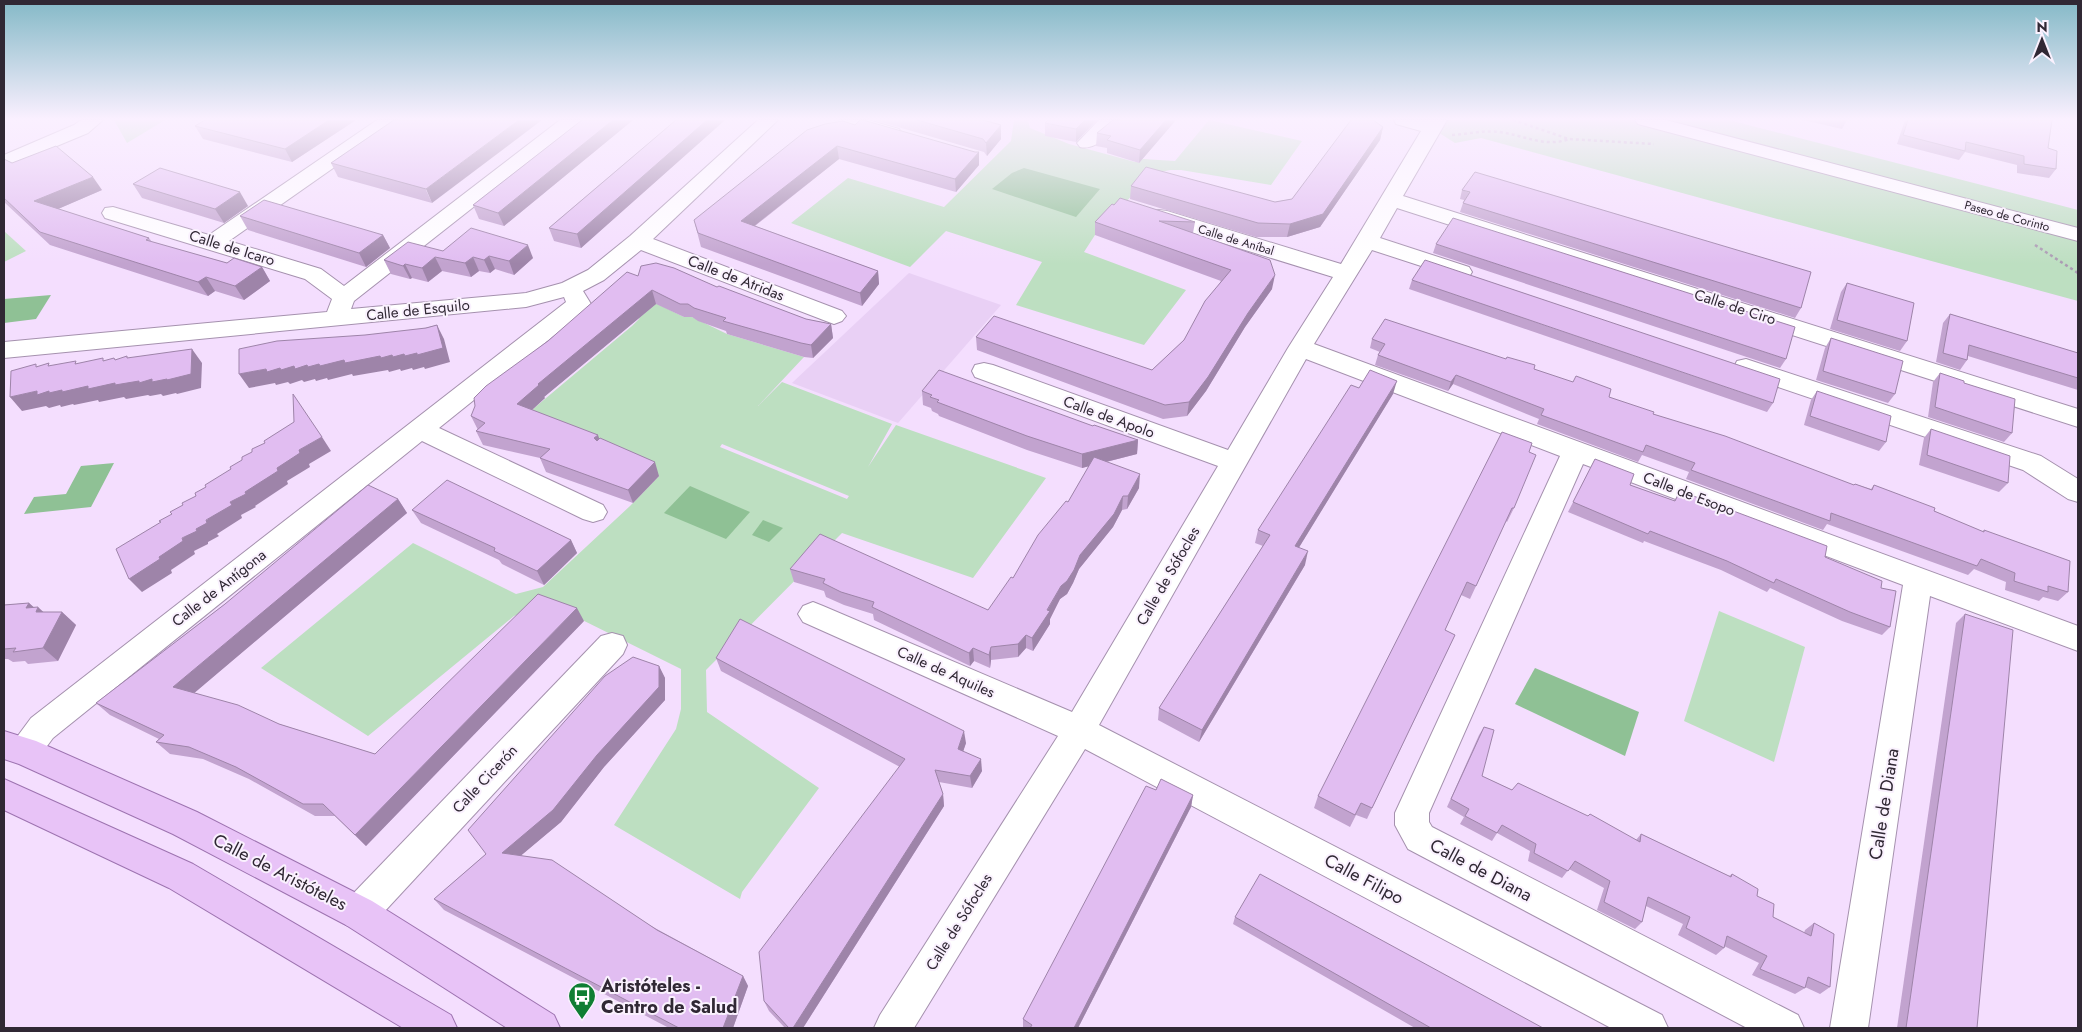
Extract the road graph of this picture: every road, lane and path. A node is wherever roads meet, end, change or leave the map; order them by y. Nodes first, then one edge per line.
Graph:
1 (320, 168) edge
2 (513, 168) edge
3 (717, 168) edge
4 (1409, 168) edge
5 (1826, 168) edge
6 (1391, 199) junction
7 (113, 212) dead end
8 (1144, 212) edge
9 (2078, 235) edge
10 (638, 241) junction
11 (1367, 241) junction
12 (213, 242) junction
13 (2028, 243) dead end
14 (1346, 273) junction
15 (2078, 273) edge
16 (1479, 278) edge
17 (570, 288) junction
18 (340, 308) junction
19 (834, 316) dead end
20 (1300, 348) junction
21 (4, 350) edge
22 (1723, 360) edge
23 (984, 371) dead end
24 (2078, 418) edge
25 (418, 429) junction
26 (1575, 452) junction
27 (1234, 462) junction
28 (2078, 492) edge
29 (594, 512) dead end
30 (1918, 580) junction
31 (813, 614) dead end
32 (2078, 639) edge
33 (612, 645) dead end
34 (1079, 730) junction
35 (14, 748) edge
36 (4, 794) edge
37 (359, 913) junction
38 (438, 1028) edge
39 (541, 1028) edge
40 (893, 1028) edge
41 (1649, 1028) edge
42 (1785, 1028) edge
43 (1849, 1028) edge

1 - 12 street
2 - 18 street
3 - 10 street, Calle de Esquilo
4 - 6 street, Calle de Sófocles
5 - 9 street, Paseo de Corinto
6 - 11 street, Calle de Sófocles
6 - 24 street, Calle de Ciro
7 - 12 street, Calle de Icaro
8 - 14 street, Calle de Aníbal
10 - 17 street, Calle de Esquilo
10 - 19 street, Calle de Atridas
11 - 14 street, Calle de Sófocles
11 - 16 street
12 - 18 street, Calle de Icaro
13 - 15 path
14 - 20 street, Calle de Sófocles
17 - 18 street, Calle de Esquilo
17 - 25 street, Calle de Antígona
18 - 21 street, Calle de Esquilo
20 - 26 street, Calle de Esopo
20 - 27 street, Calle de Sófocles
22 - 28 street
23 - 27 street, Calle de Apolo
25 - 29 street
25 - 35 street, Calle de Antígona
26 - 30 street, Calle de Esopo
26 - 42 street, Calle de Diana
27 - 34 street, Calle de Sófocles
30 - 32 street, Calle de Esopo
30 - 43 street, Calle de Diana
31 - 34 street, Calle de Aquiles
33 - 37 street, Calle Cicerón
34 - 40 street, Calle de Sófocles
34 - 41 street, Calle Filipo
35 - 37 main road, Calle de Aristóteles
36 - 38 main road
37 - 39 main road, Calle de Aristóteles

